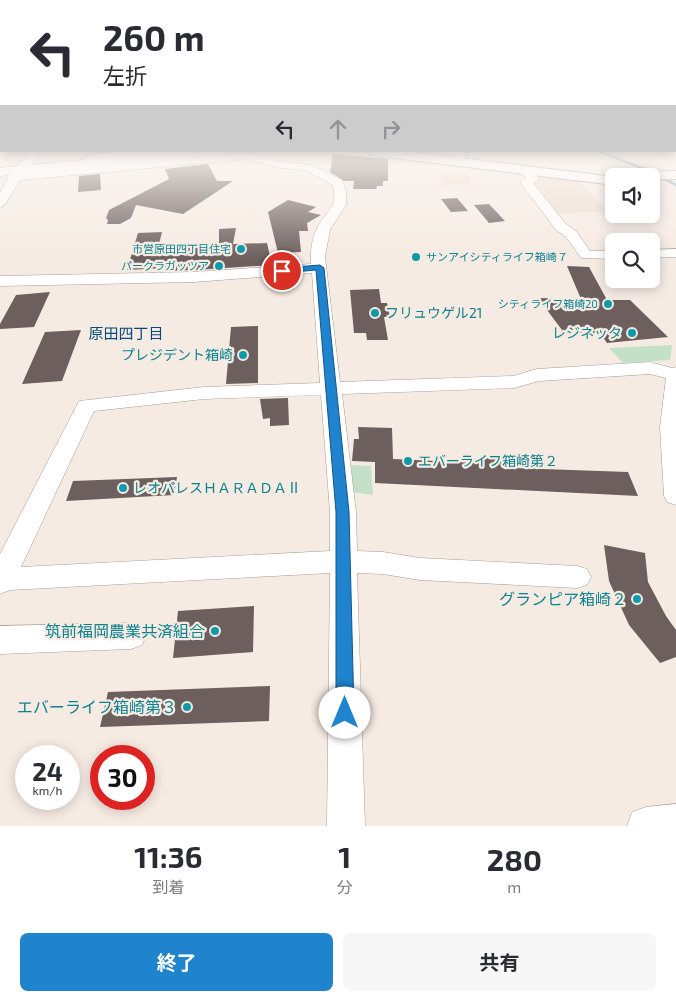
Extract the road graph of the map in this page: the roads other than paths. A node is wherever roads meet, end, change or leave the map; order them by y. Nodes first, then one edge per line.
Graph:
1 (12, 182) edge
2 (335, 182) edge
3 (527, 182) edge
4 (660, 187) edge
5 (676, 190) edge
6 (0, 203) edge
7 (660, 254) edge
8 (676, 254) edge
9 (605, 255) edge
10 (320, 268) junction
11 (0, 281) edge
12 (676, 374) edge
13 (332, 388) junction
14 (676, 496) edge
15 (343, 561) junction
16 (577, 577) dead end
17 (1, 581) edge
18 (130, 636) dead end
19 (0, 640) edge
20 (676, 823) edge
21 (346, 826) edge
22 (646, 826) edge

1 - 6 street
2 - 10 street
3 - 9 street
4 - 5 main road
7 - 8 street
10 - 11 street
10 - 13 street
12 - 13 street
12 - 14 street
13 - 15 street
13 - 17 street
15 - 16 street
15 - 17 street
15 - 21 street
18 - 19 street
20 - 22 street

